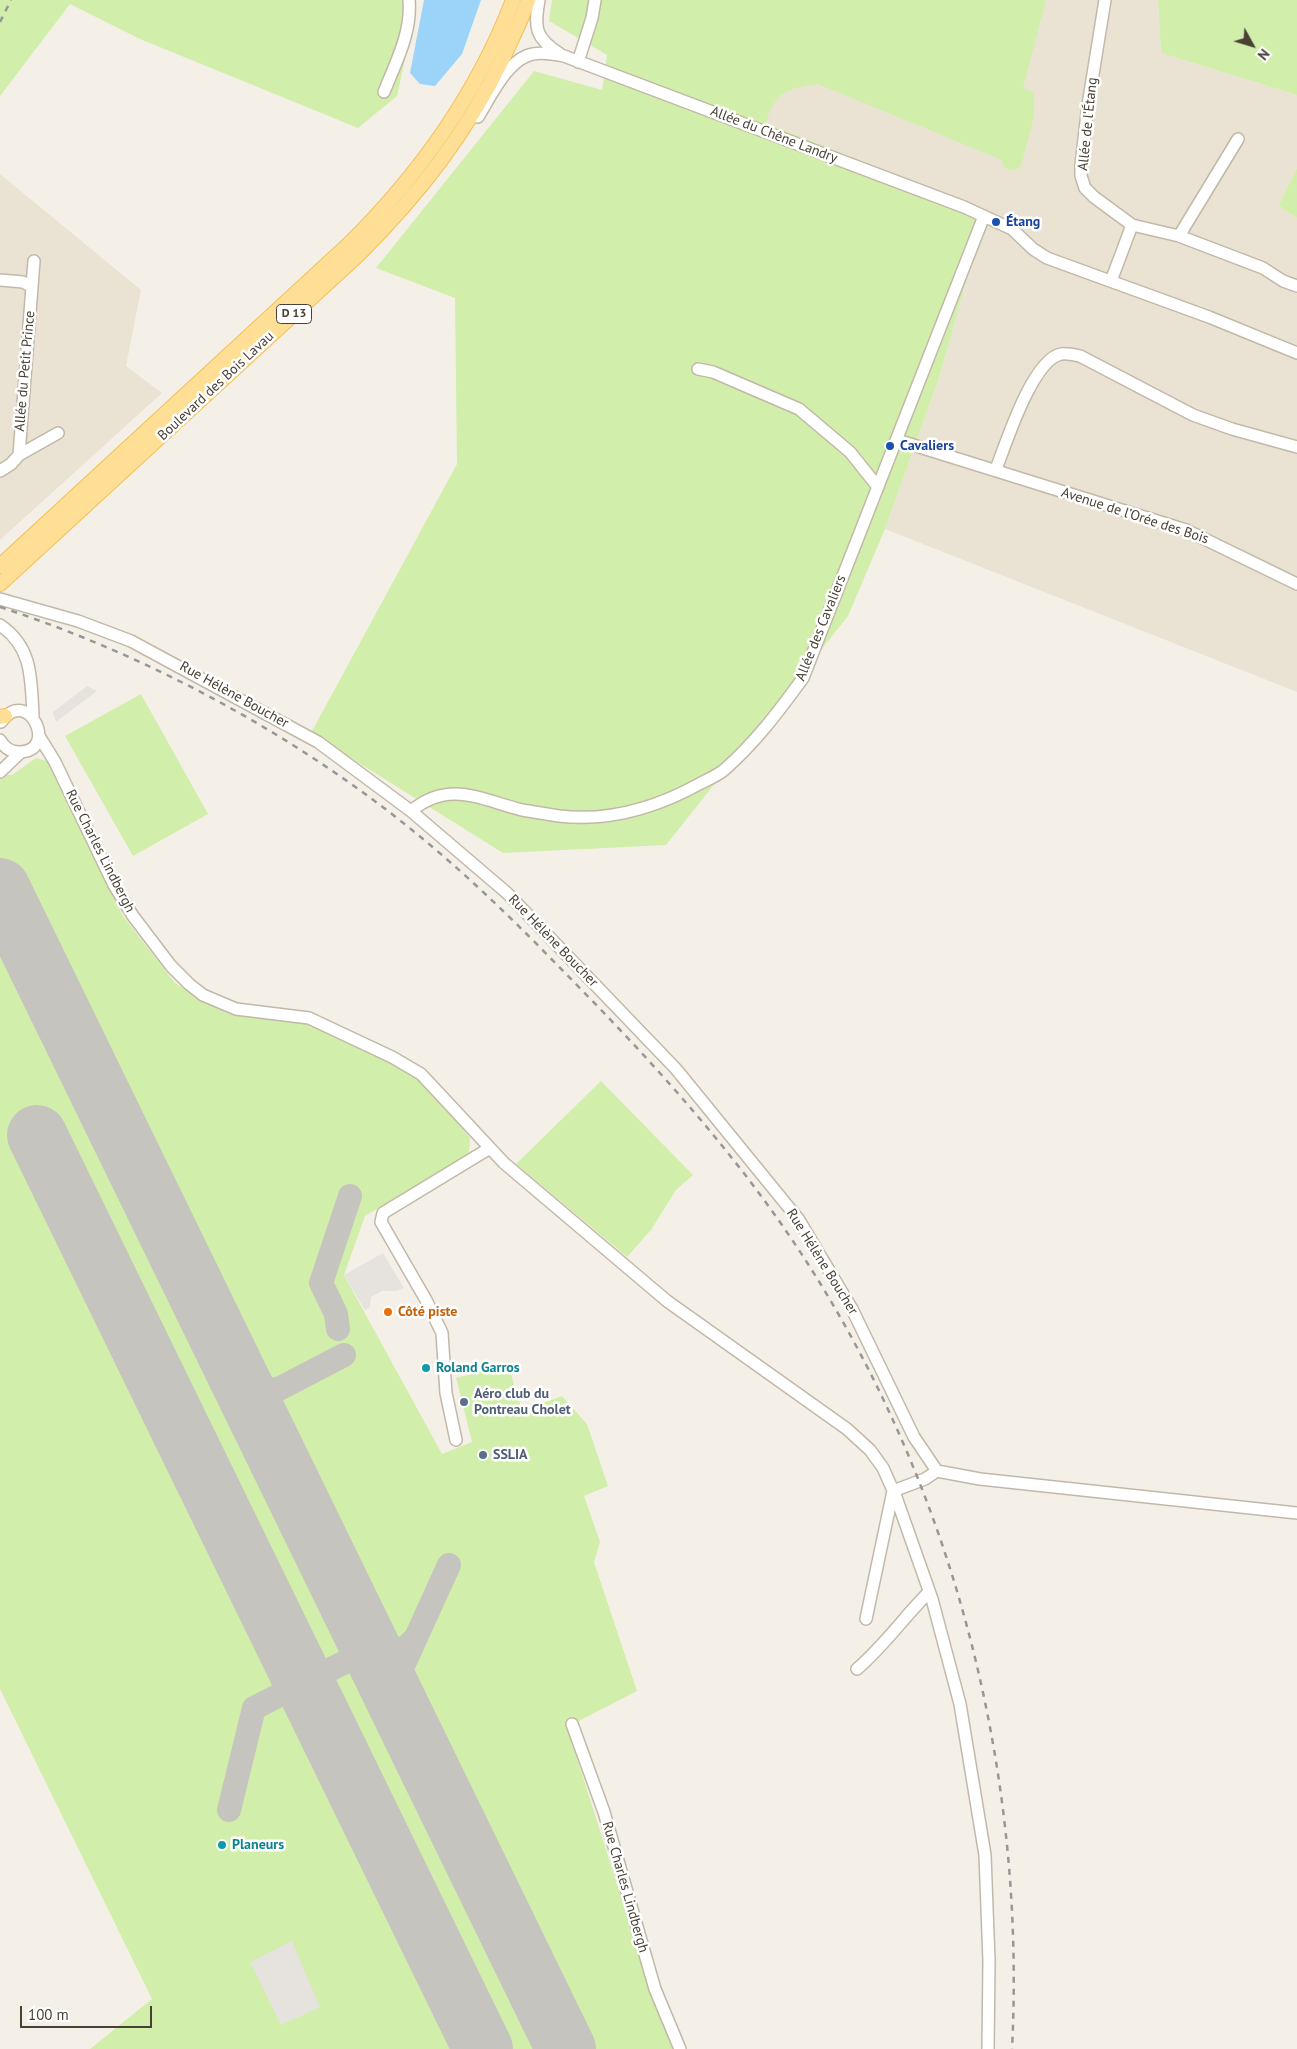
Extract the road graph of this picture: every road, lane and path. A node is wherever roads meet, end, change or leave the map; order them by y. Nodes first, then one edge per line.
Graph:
1 (409, 0) edge
2 (512, 0) edge
3 (528, 0) edge
4 (539, 0) edge
5 (595, 0) edge
6 (1105, 0) edge
7 (564, 56) junction
8 (578, 62) junction
9 (384, 92) dead end
10 (458, 139) junction
11 (1238, 139) dead end
12 (984, 216) junction
13 (1132, 225) junction
14 (1180, 236) junction
15 (34, 261) dead end
16 (0, 280) edge
17 (1111, 281) junction
18 (1297, 286) edge
19 (32, 287) junction
20 (1297, 353) edge
21 (698, 369) dead end
22 (58, 433) dead end
23 (897, 440) junction
24 (1297, 447) edge
25 (19, 455) junction
26 (996, 470) junction
27 (0, 472) edge
28 (878, 487) junction
29 (0, 566) edge
30 (1, 584) edge
31 (1297, 584) edge
32 (0, 599) edge
33 (0, 625) edge
34 (31, 685) junction
35 (19, 711) junction
36 (33, 716) junction
37 (2, 719) edge
38 (39, 736) junction
39 (1, 742) edge
40 (25, 750) junction
41 (50, 755) junction
42 (0, 758) edge
43 (0, 772) edge
44 (411, 811) junction
45 (490, 1148) junction
46 (456, 1440) dead end
47 (937, 1471) junction
48 (894, 1491) junction
49 (1297, 1513) edge
50 (930, 1592) junction
51 (866, 1619) dead end
52 (857, 1669) dead end
53 (572, 1724) dead end
54 (680, 2049) edge
55 (988, 2049) edge

1 - 9 street
2 - 29 main road, Boulevard des Bois Lavau / D 13
3 - 10 main road, Boulevard des Bois Lavau / D 13
4 - 7 street, Allée du Chêne Landry
5 - 8 street
6 - 13 street, Allée de l’Étang
7 - 8 street, Allée du Chêne Landry
7 - 10 street, Allée du Chêne Landry
8 - 12 street, Allée du Chêne Landry
10 - 30 main road, Boulevard des Bois Lavau / D 13
11 - 14 street
12 - 17 street, Allée du Chêne Landry
12 - 23 street, Allée des Cavaliers
13 - 14 street
13 - 17 street
14 - 18 street
15 - 19 street, Allée du Petit Prince
16 - 19 street
17 - 20 street, Allée du Chêne Landry
19 - 25 street, Allée du Petit Prince
21 - 28 street
22 - 25 street
23 - 26 street, Avenue de l’Orée des Bois
23 - 28 street, Allée des Cavaliers
24 - 26 street
25 - 27 street
26 - 31 street, Avenue de l’Orée des Bois
28 - 44 street, Allée des Cavaliers
32 - 44 street, Rue Hélène Boucher
33 - 34 street, Rue Charles Lindbergh
34 - 35 street
34 - 36 street, Rue Charles Lindbergh
35 - 36 street
35 - 37 street
36 - 38 street, Rue Charles Lindbergh
38 - 40 street
38 - 41 street, Rue Charles Lindbergh
39 - 40 street
39 - 42 street
40 - 41 street
40 - 43 street
41 - 45 street, Rue Charles Lindbergh
44 - 47 street, Rue Hélène Boucher
45 - 46 street
45 - 48 street, Rue Charles Lindbergh
47 - 48 street
47 - 49 street
48 - 50 street, Rue Charles Lindbergh
48 - 51 street
50 - 52 street
50 - 55 street, Rue Charles Lindbergh
53 - 54 street, Rue Charles Lindbergh

